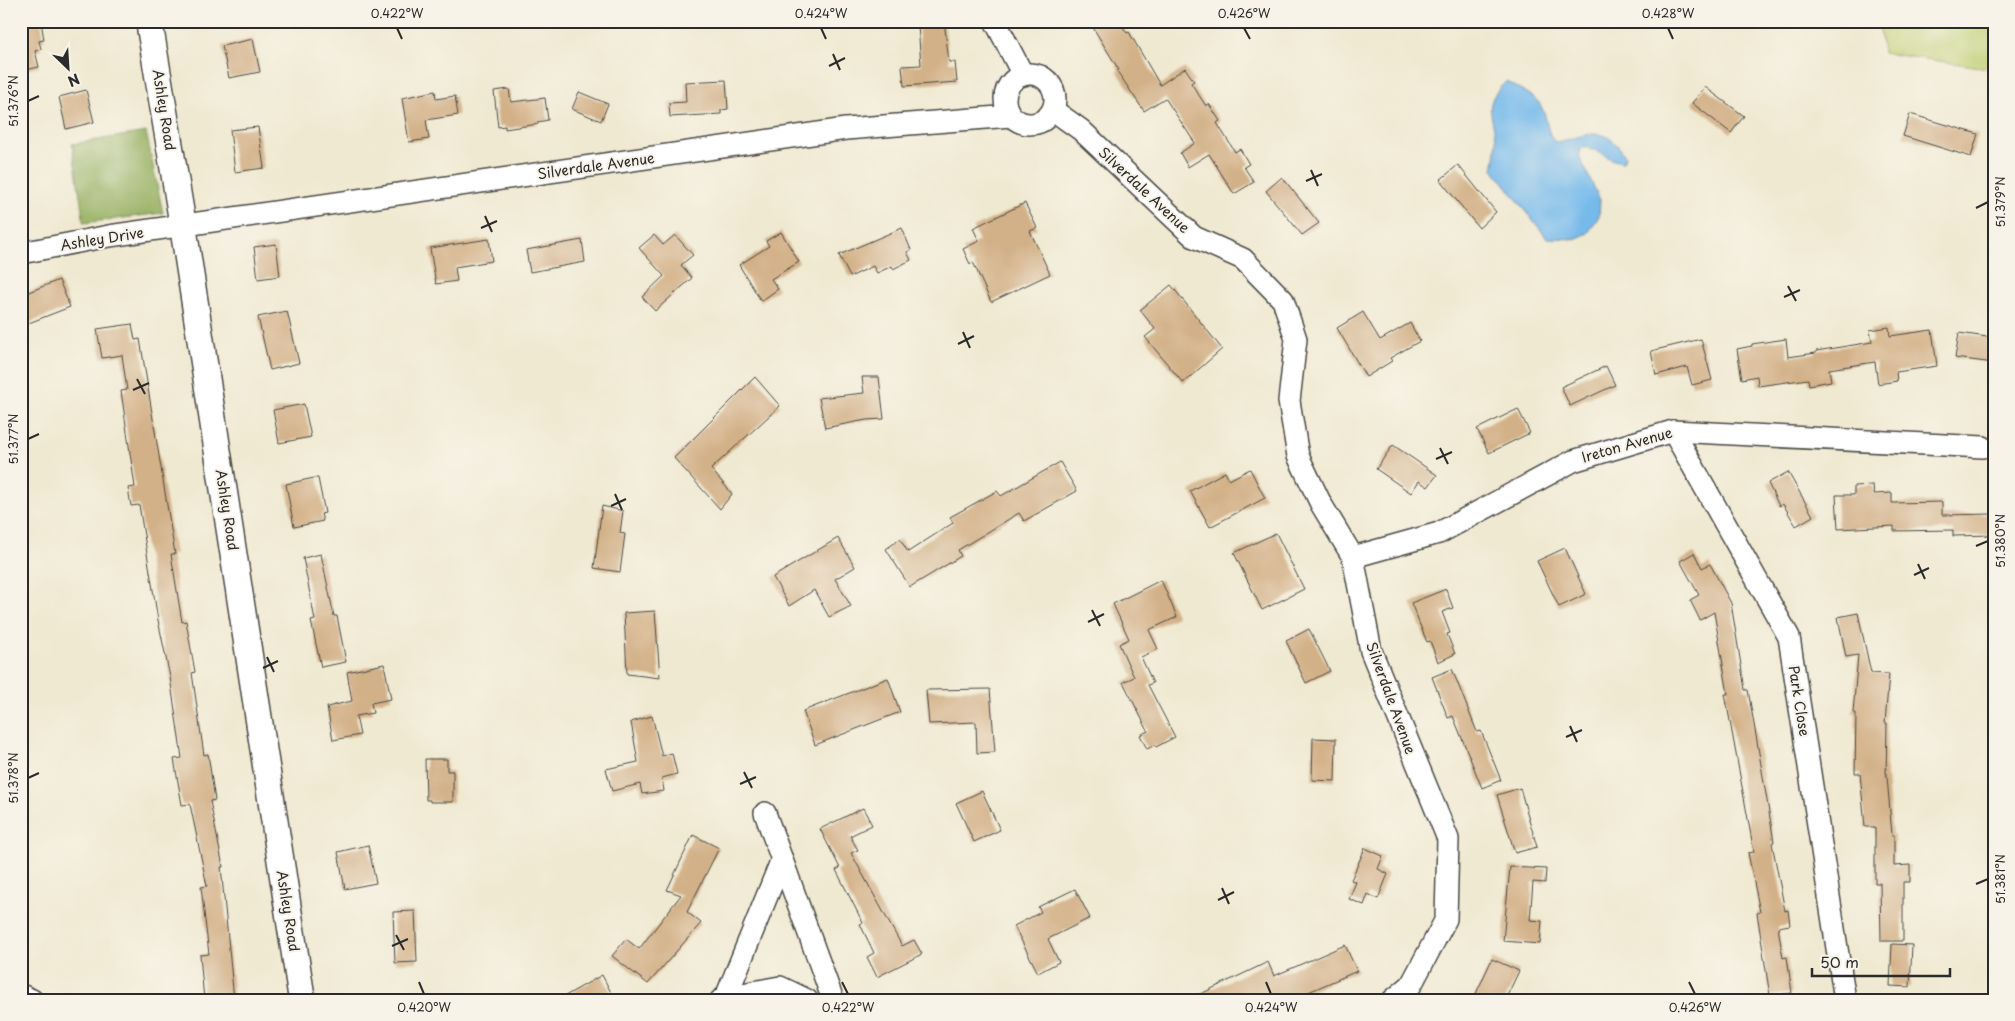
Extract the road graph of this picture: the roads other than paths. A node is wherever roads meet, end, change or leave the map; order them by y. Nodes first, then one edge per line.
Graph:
1 (149, 21) edge
2 (995, 21) edge
3 (1023, 75) junction
4 (1053, 110) junction
5 (1011, 116) junction
6 (183, 226) junction
7 (21, 253) edge
8 (1673, 430) junction
9 (1983, 447) dead end
10 (1353, 557) junction
11 (765, 813) dead end
12 (782, 859) junction
13 (21, 995) edge
14 (723, 999) edge
15 (32, 1000) edge
16 (302, 1000) edge
17 (808, 1000) edge
18 (833, 1000) edge
19 (1393, 1000) edge
20 (1845, 1000) edge

1 - 6 main road, Ashley Road
2 - 3 street
3 - 4 street
3 - 5 street
4 - 5 street
4 - 10 street, Silverdale Avenue
5 - 6 street, Silverdale Avenue
6 - 7 street, Ashley Drive
6 - 16 main road, Ashley Road
8 - 9 street, Ireton Avenue
8 - 10 street, Ireton Avenue
8 - 20 street, Park Close
10 - 19 street, Silverdale Avenue
11 - 12 street
12 - 14 street
12 - 18 street
13 - 15 street
14 - 17 street

